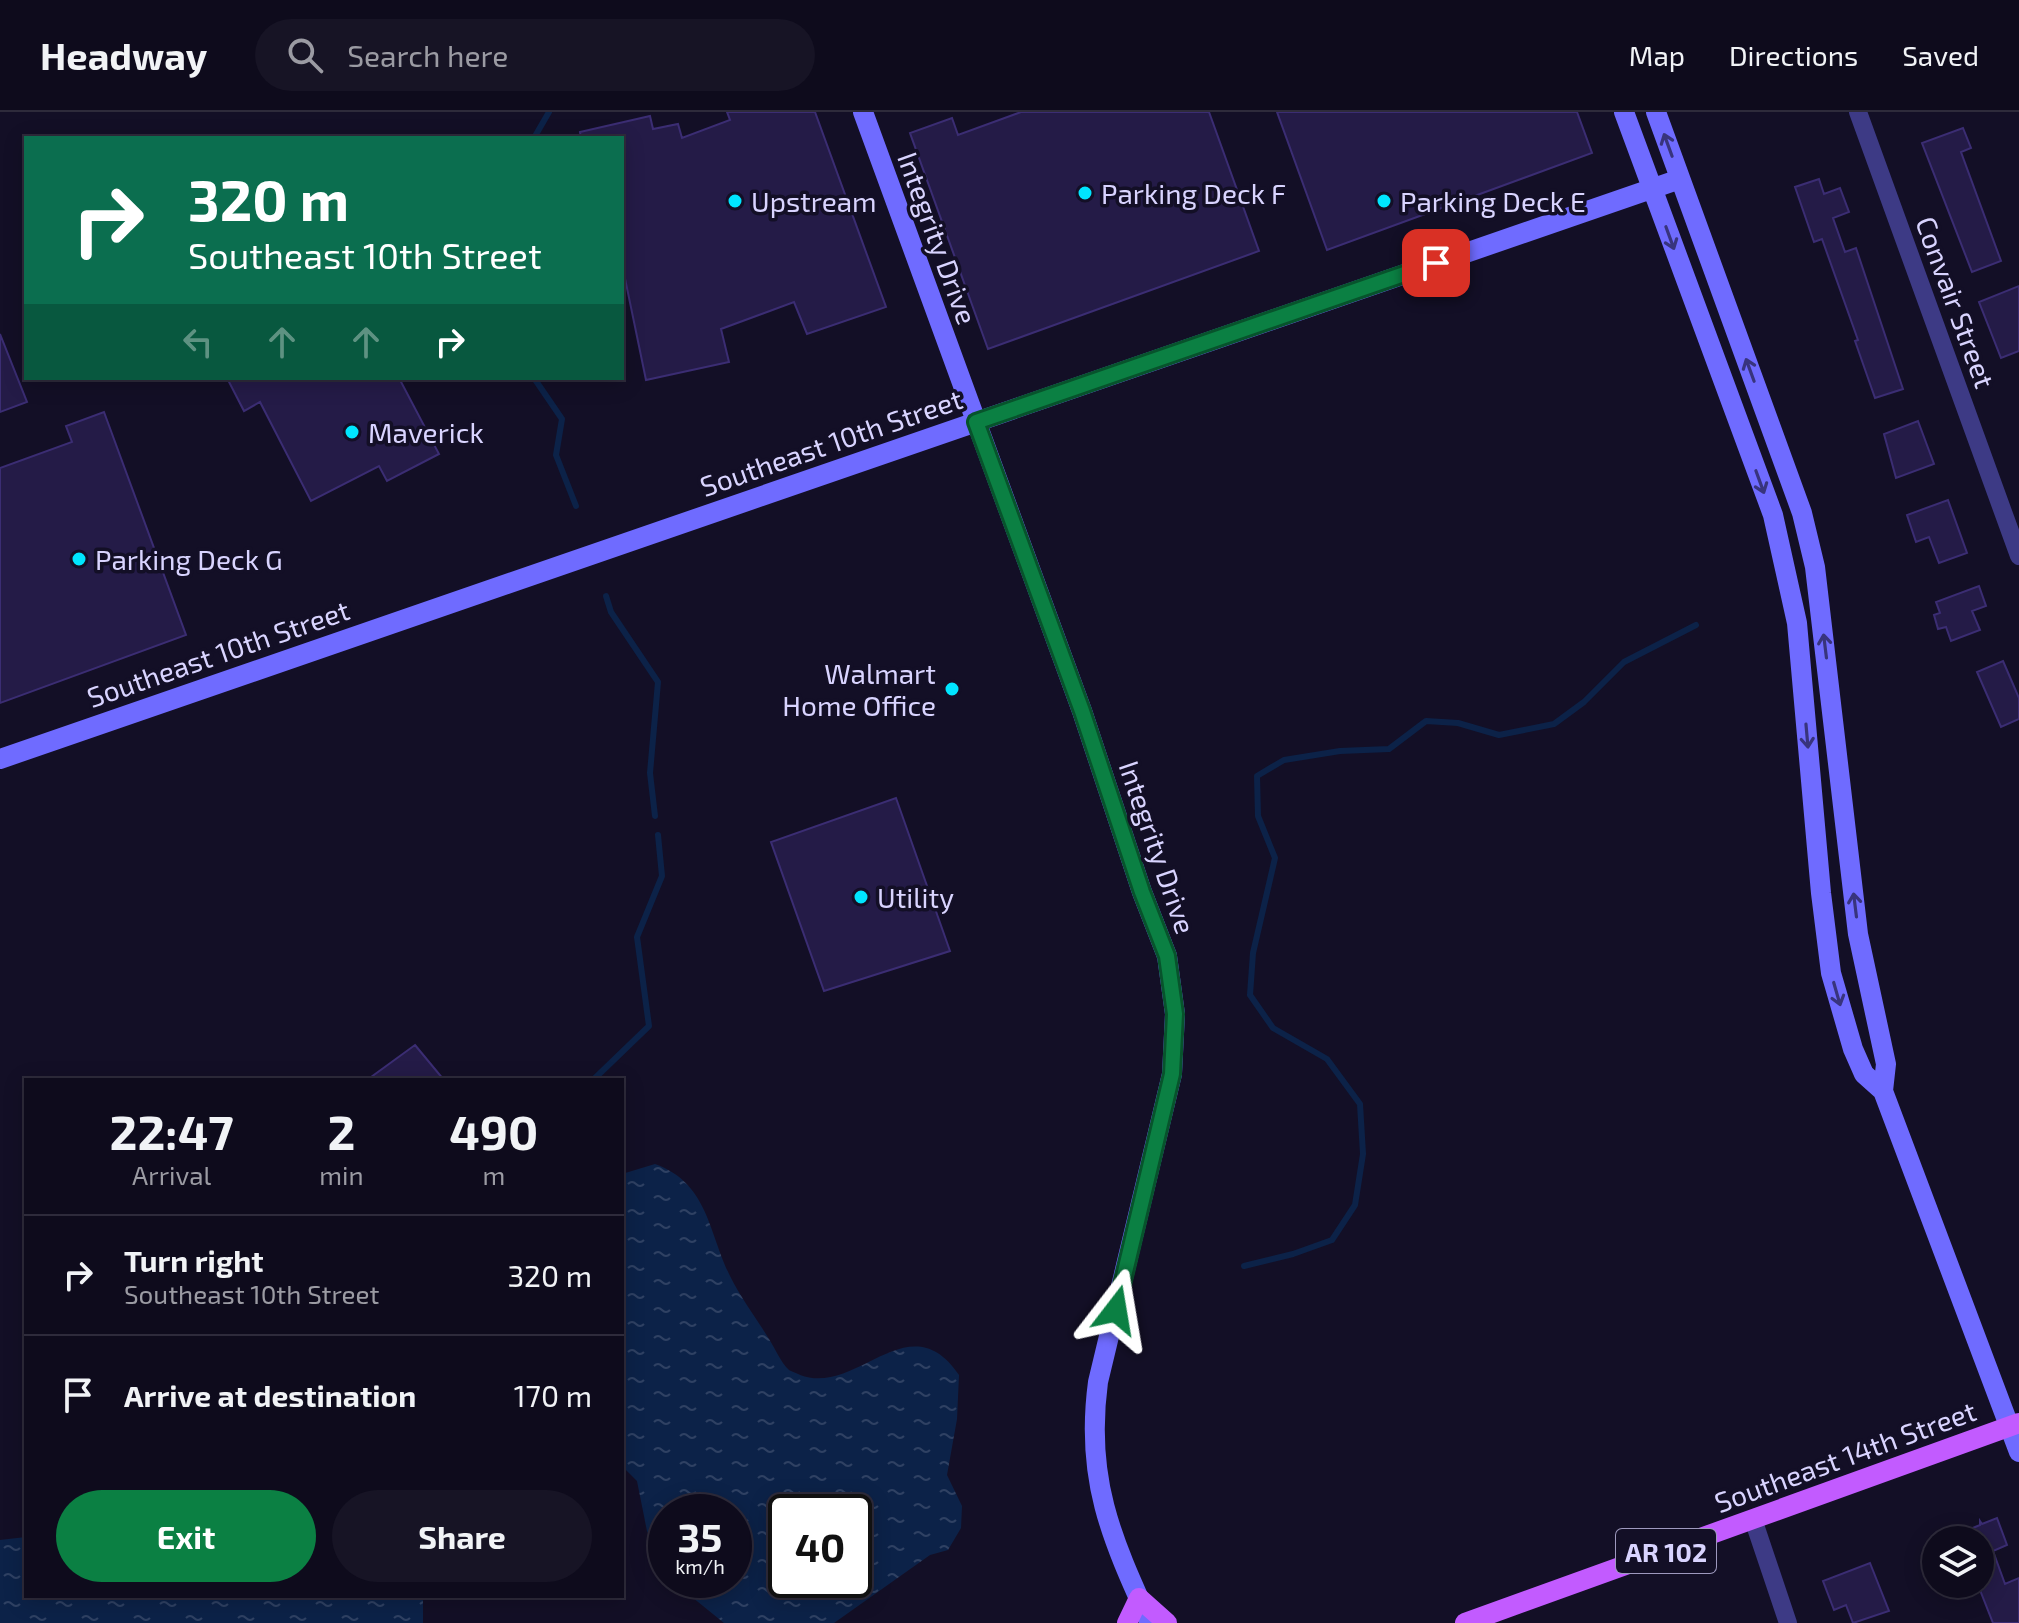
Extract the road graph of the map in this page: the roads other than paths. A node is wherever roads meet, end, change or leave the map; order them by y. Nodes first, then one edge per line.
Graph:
1 (863, 112) edge
2 (1624, 112) edge
3 (1656, 112) edge
4 (1861, 113) edge
5 (1680, 179) junction
6 (1652, 188) junction
7 (976, 422) junction
8 (2019, 556) edge
9 (0, 759) edge
10 (1883, 1091) junction
11 (2014, 1425) edge
12 (2019, 1452) edge
13 (1753, 1519) junction
14 (1139, 1598) junction
15 (1127, 1623) edge
16 (1150, 1623) edge
17 (1167, 1623) edge
18 (1465, 1623) edge
19 (1788, 1623) edge

1 - 7 street, Integrity Drive
2 - 6 street
5 -> 3 street
4 - 8 street, Convair Street
5 - 6 street, Southeast 10th Street
10 -> 5 street
6 - 7 street, Southeast 10th Street
6 -> 10 street
7 - 9 street, Southeast 10th Street
7 - 14 street, Integrity Drive
10 - 11 street
11 - 12 street
11 - 13 main road, Southeast 14th Street / AR 102
13 - 18 main road, Southeast 14th Street / AR 102
13 - 19 street
14 - 15 main road
14 - 16 street, Integrity Drive
14 - 17 main road

